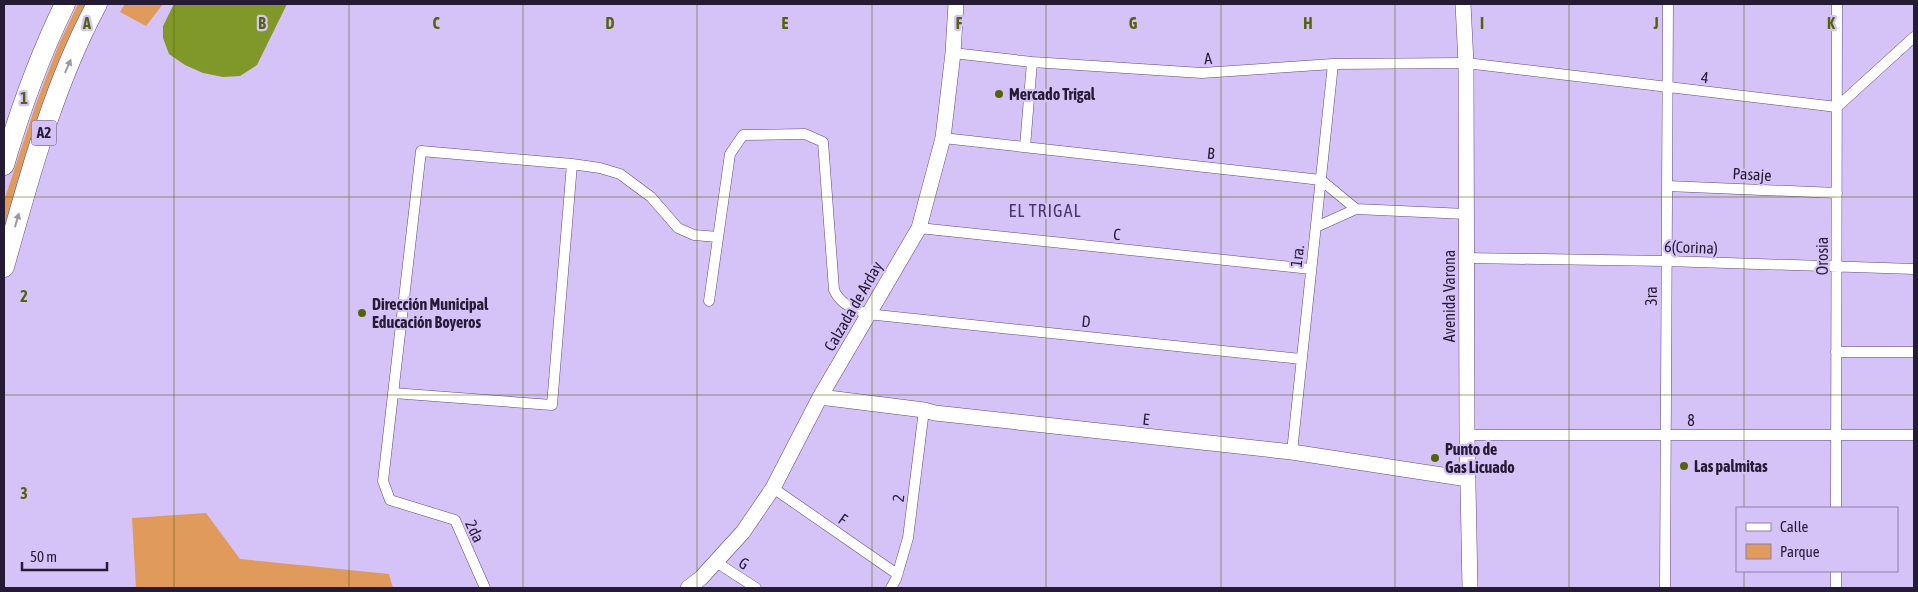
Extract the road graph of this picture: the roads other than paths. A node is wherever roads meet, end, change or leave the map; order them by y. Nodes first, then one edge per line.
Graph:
1 (65, 4) edge
2 (97, 4) edge
3 (956, 4) edge
4 (1464, 4) edge
5 (1668, 4) edge
6 (1837, 4) edge
7 (1914, 37) edge
8 (953, 53) junction
9 (1032, 62) junction
10 (1466, 63) junction
11 (1333, 64) junction
12 (1668, 87) junction
13 (1837, 107) junction
14 (944, 138) junction
15 (1025, 147) junction
16 (572, 164) junction
17 (4, 165) edge
18 (1321, 180) junction
19 (1667, 186) junction
20 (1837, 193) junction
21 (1356, 209) junction
22 (1466, 214) junction
23 (1316, 227) junction
24 (919, 228) junction
25 (718, 237) junction
26 (1466, 258) junction
27 (1666, 261) junction
28 (4, 267) edge
29 (1837, 268) junction
30 (1311, 269) junction
31 (1914, 269) edge
32 (709, 301) dead end
33 (867, 314) junction
34 (1836, 352) junction
35 (1914, 352) edge
36 (1301, 359) junction
37 (393, 392) junction
38 (820, 397) junction
39 (924, 410) junction
40 (1467, 435) junction
41 (1665, 435) junction
42 (1836, 435) junction
43 (1914, 435) edge
44 (1292, 452) junction
45 (1468, 479) junction
46 (773, 488) junction
47 (1836, 507) edge
48 (716, 562) junction
49 (1836, 572) edge
50 (897, 574) junction
51 (485, 588) edge
52 (688, 588) edge
53 (756, 588) edge
54 (891, 588) edge
55 (1470, 588) edge
56 (1664, 588) edge
57 (1836, 588) edge

1 - 17 highway, A2
28 -> 2 highway, A2
3 - 8 street, Calzada de Arday
4 - 10 street, Avenida Varona
5 - 12 street, 3ra
6 - 13 street, Orosia
7 - 13 street
8 - 9 street, A
8 - 14 street, Calzada de Arday
9 - 11 street, A
9 - 15 street
10 - 11 street, A
10 - 12 street, 4
10 - 22 street, Avenida Varona
11 - 18 street, 1ra.
12 - 13 street, 4
12 - 19 street, 3ra
13 - 20 street, Orosia
14 - 15 street, B
14 - 24 street, Calzada de Arday
15 - 18 street, B
16 - 25 street
16 - 37 street
16 - 37 street
18 - 21 street
18 - 23 street, 1ra.
19 - 20 street, Pasaje
19 - 27 street, 3ra
20 - 29 street, Orosia
21 - 22 street
21 - 23 street
22 - 26 street, Avenida Varona
23 - 30 street, 1ra.
24 - 30 street, C
24 - 33 street, Calzada de Arday
25 - 32 street
25 - 33 street, D
26 - 27 street, 6(Corina)
26 - 40 street, Avenida Varona
27 - 29 street, 6(Corina)
27 - 41 street, 3ra
29 - 31 street, 6(Corina)
29 - 34 street, Orosia
30 - 36 street, 1ra.
33 - 36 street, D
33 - 38 street, Calzada de Arday
34 - 35 street
34 - 42 street, Orosia
36 - 44 street, 1ra.
37 - 51 street, 2da
38 - 39 street, E
38 - 46 street, Calzada de Arday
39 - 44 street, E
39 - 50 street, 2
40 - 41 street, 8
40 - 45 street, Avenida Varona
41 - 42 street, 8
41 - 56 street, 3ra
42 - 43 street, 8
42 - 47 street, Orosia
44 - 45 street, E
45 - 55 street, Avenida Varona
46 - 48 street, Calzada de Arday
46 - 50 street, F
48 - 52 street, Calzada de Arday
48 - 53 street, G
49 - 57 street
50 - 54 street, 2

